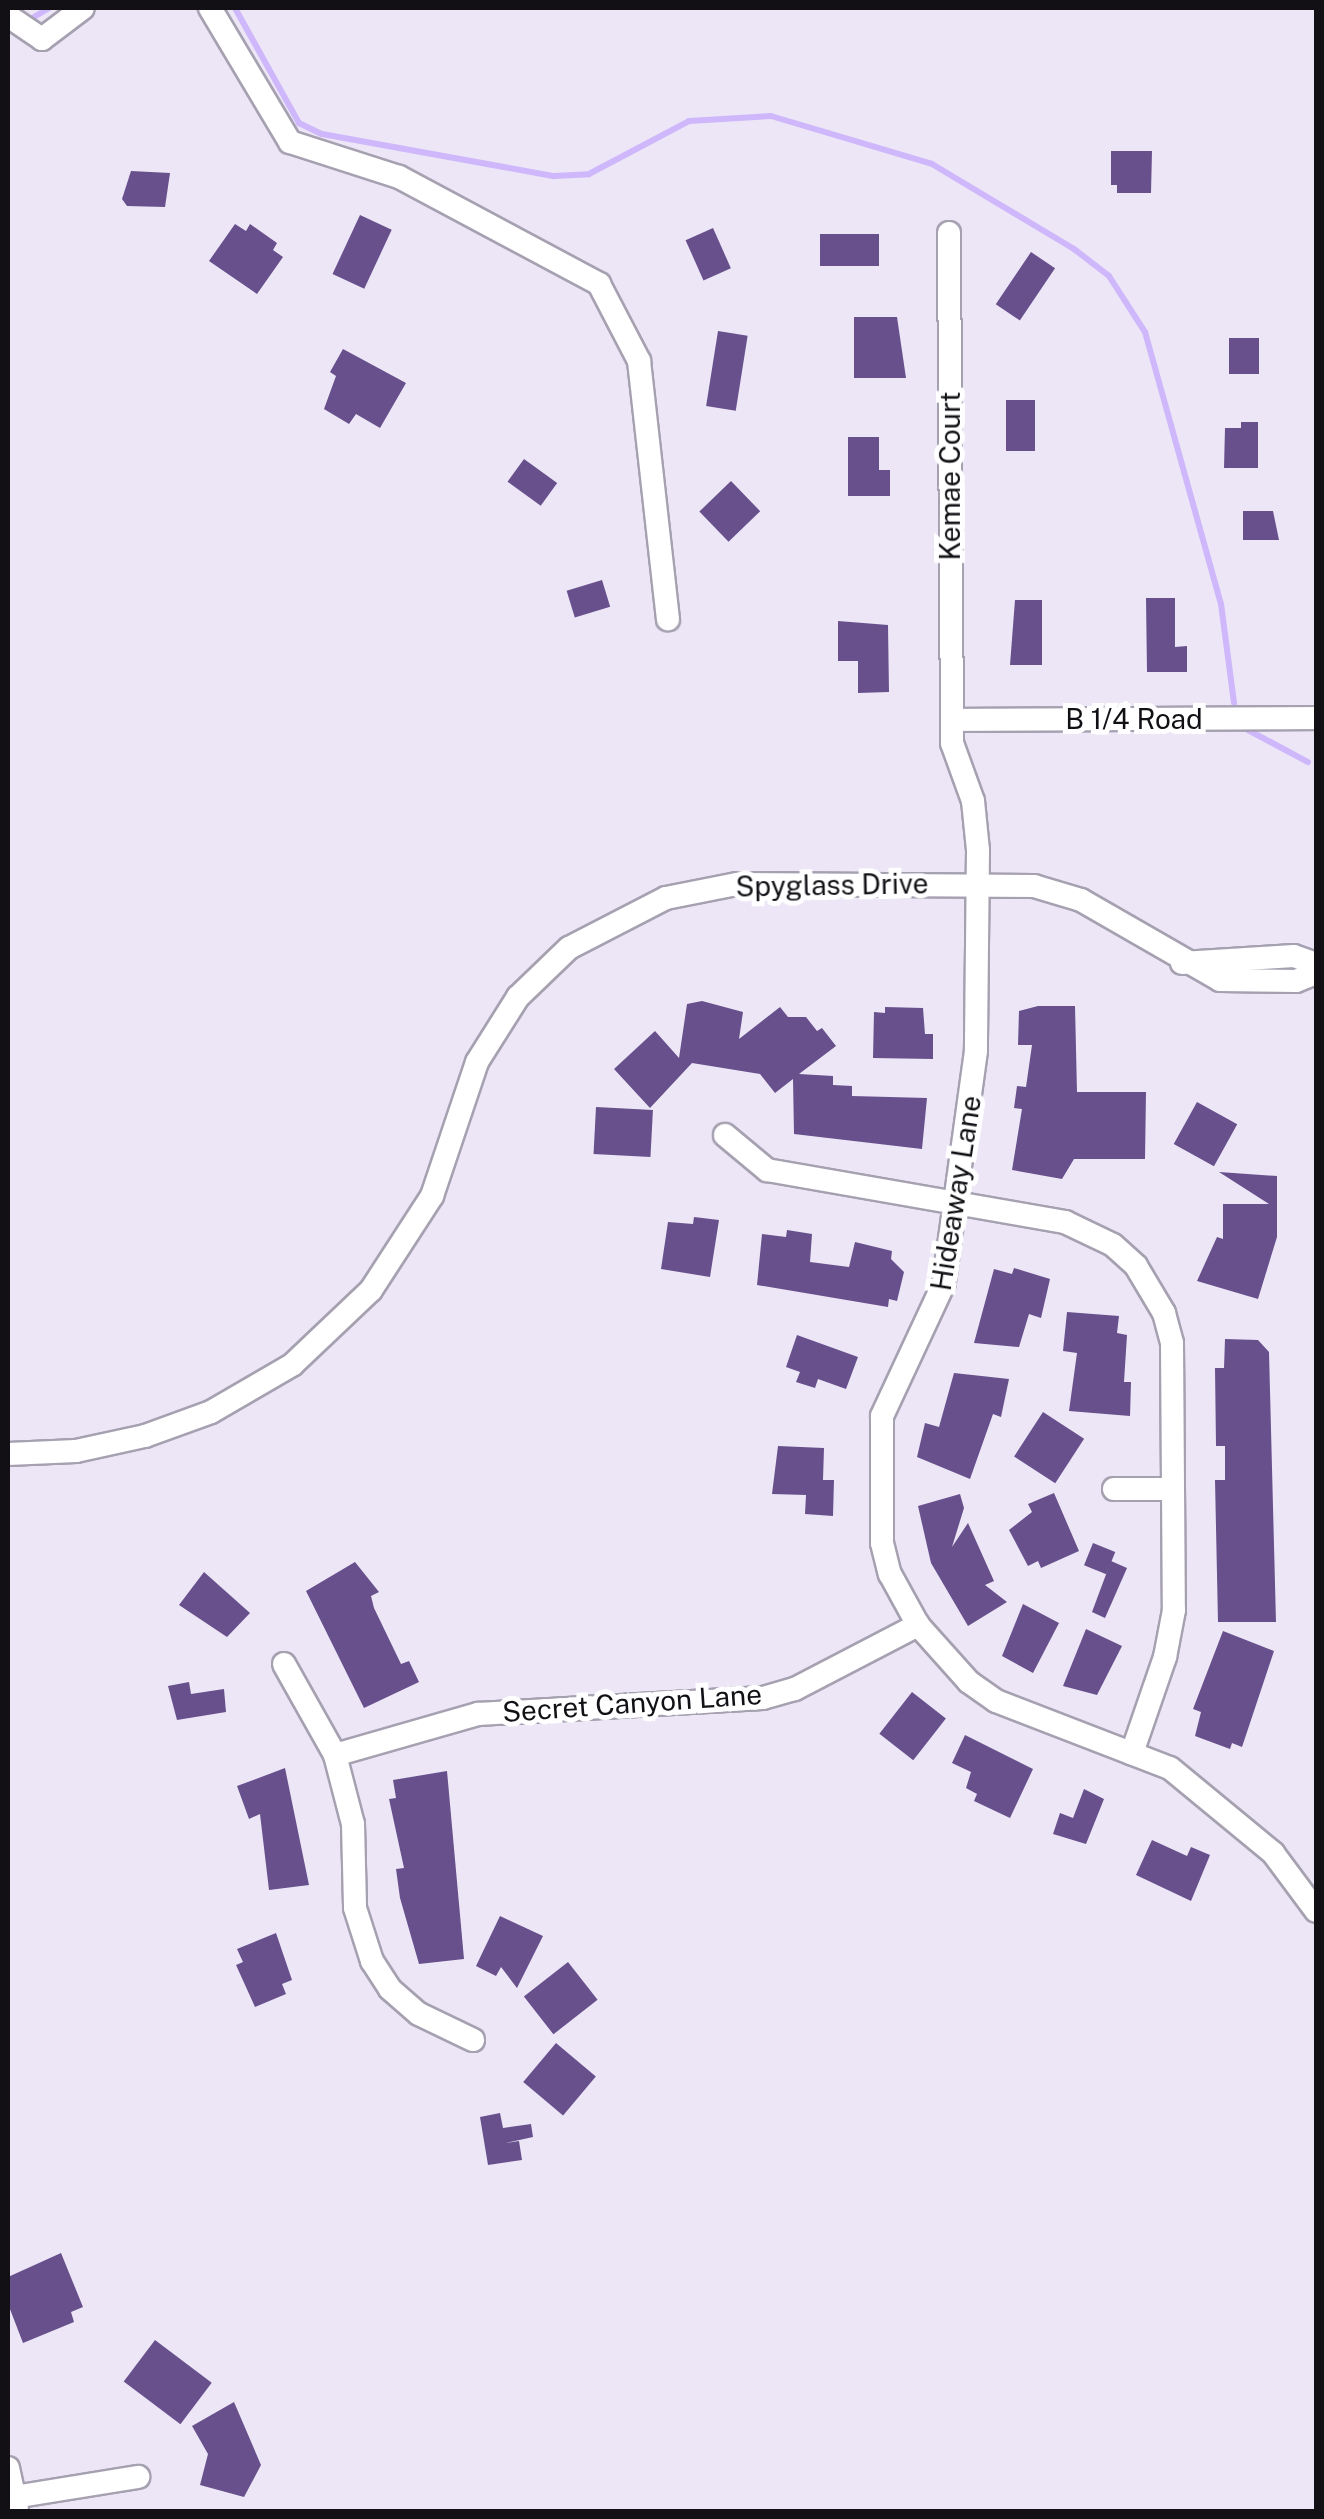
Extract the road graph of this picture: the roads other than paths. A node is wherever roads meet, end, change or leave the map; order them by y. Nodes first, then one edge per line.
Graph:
1 (83, 8) edge
2 (210, 8) edge
3 (8, 16) edge
4 (949, 233) dead end
5 (668, 620) dead end
6 (1316, 718) edge
7 (952, 720) junction
8 (978, 884) junction
9 (1182, 963) junction
10 (1316, 964) edge
11 (1316, 973) edge
12 (724, 1135) dead end
13 (957, 1202) junction
14 (8, 1454) edge
15 (1114, 1489) dead end
16 (1173, 1489) junction
17 (918, 1625) junction
18 (284, 1664) dead end
19 (1132, 1753) junction
20 (335, 1755) junction
21 (1316, 1911) edge
22 (473, 2040) dead end
23 (8, 2468) edge
24 (138, 2478) dead end
25 (16, 2504) edge

1 - 3 street
2 - 5 street
4 - 7 street, Kemae Court
6 - 7 street, B 1/4 Road
7 - 8 street, Hideaway Lane
8 - 9 street, Spyglass Drive
8 - 13 street, Hideaway Lane
8 - 14 street, Spyglass Drive
9 - 10 street
9 - 11 street, Spyglass Drive
12 - 13 street
13 - 16 street
13 - 17 street, Hideaway Lane
15 - 16 street
16 - 19 street
17 - 19 street, Hideaway Lane
17 - 20 street, Secret Canyon Lane
18 - 20 street
19 - 21 street, Hideaway Lane
20 - 22 street
23 - 25 street
24 - 25 street

